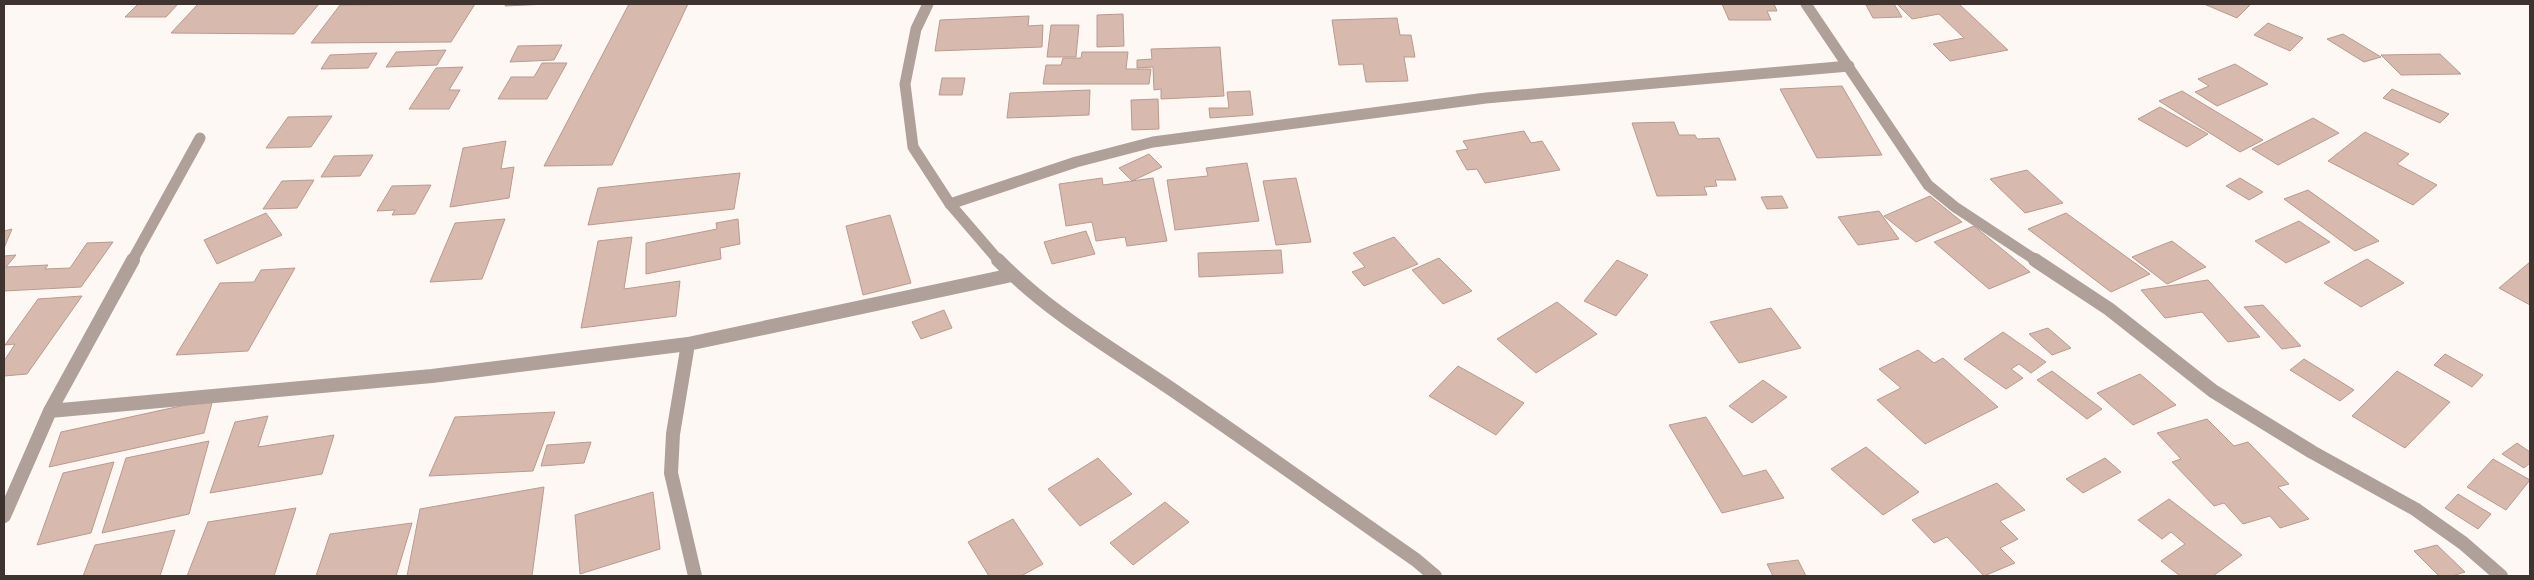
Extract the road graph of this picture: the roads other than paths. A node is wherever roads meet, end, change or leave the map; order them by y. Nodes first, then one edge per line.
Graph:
1 (928, 4) edge
2 (1806, 4) edge
3 (1849, 66) junction
4 (200, 138) dead end
5 (950, 204) junction
6 (1012, 275) junction
7 (688, 344) junction
8 (50, 411) junction
9 (4, 516) edge
10 (696, 576) edge
11 (1435, 576) edge
12 (2501, 576) edge

1 - 5 street
2 - 3 street
3 - 5 street
3 - 12 street
4 - 8 street
5 - 6 street
6 - 7 street
6 - 11 street
7 - 8 street
7 - 10 street
8 - 9 street

